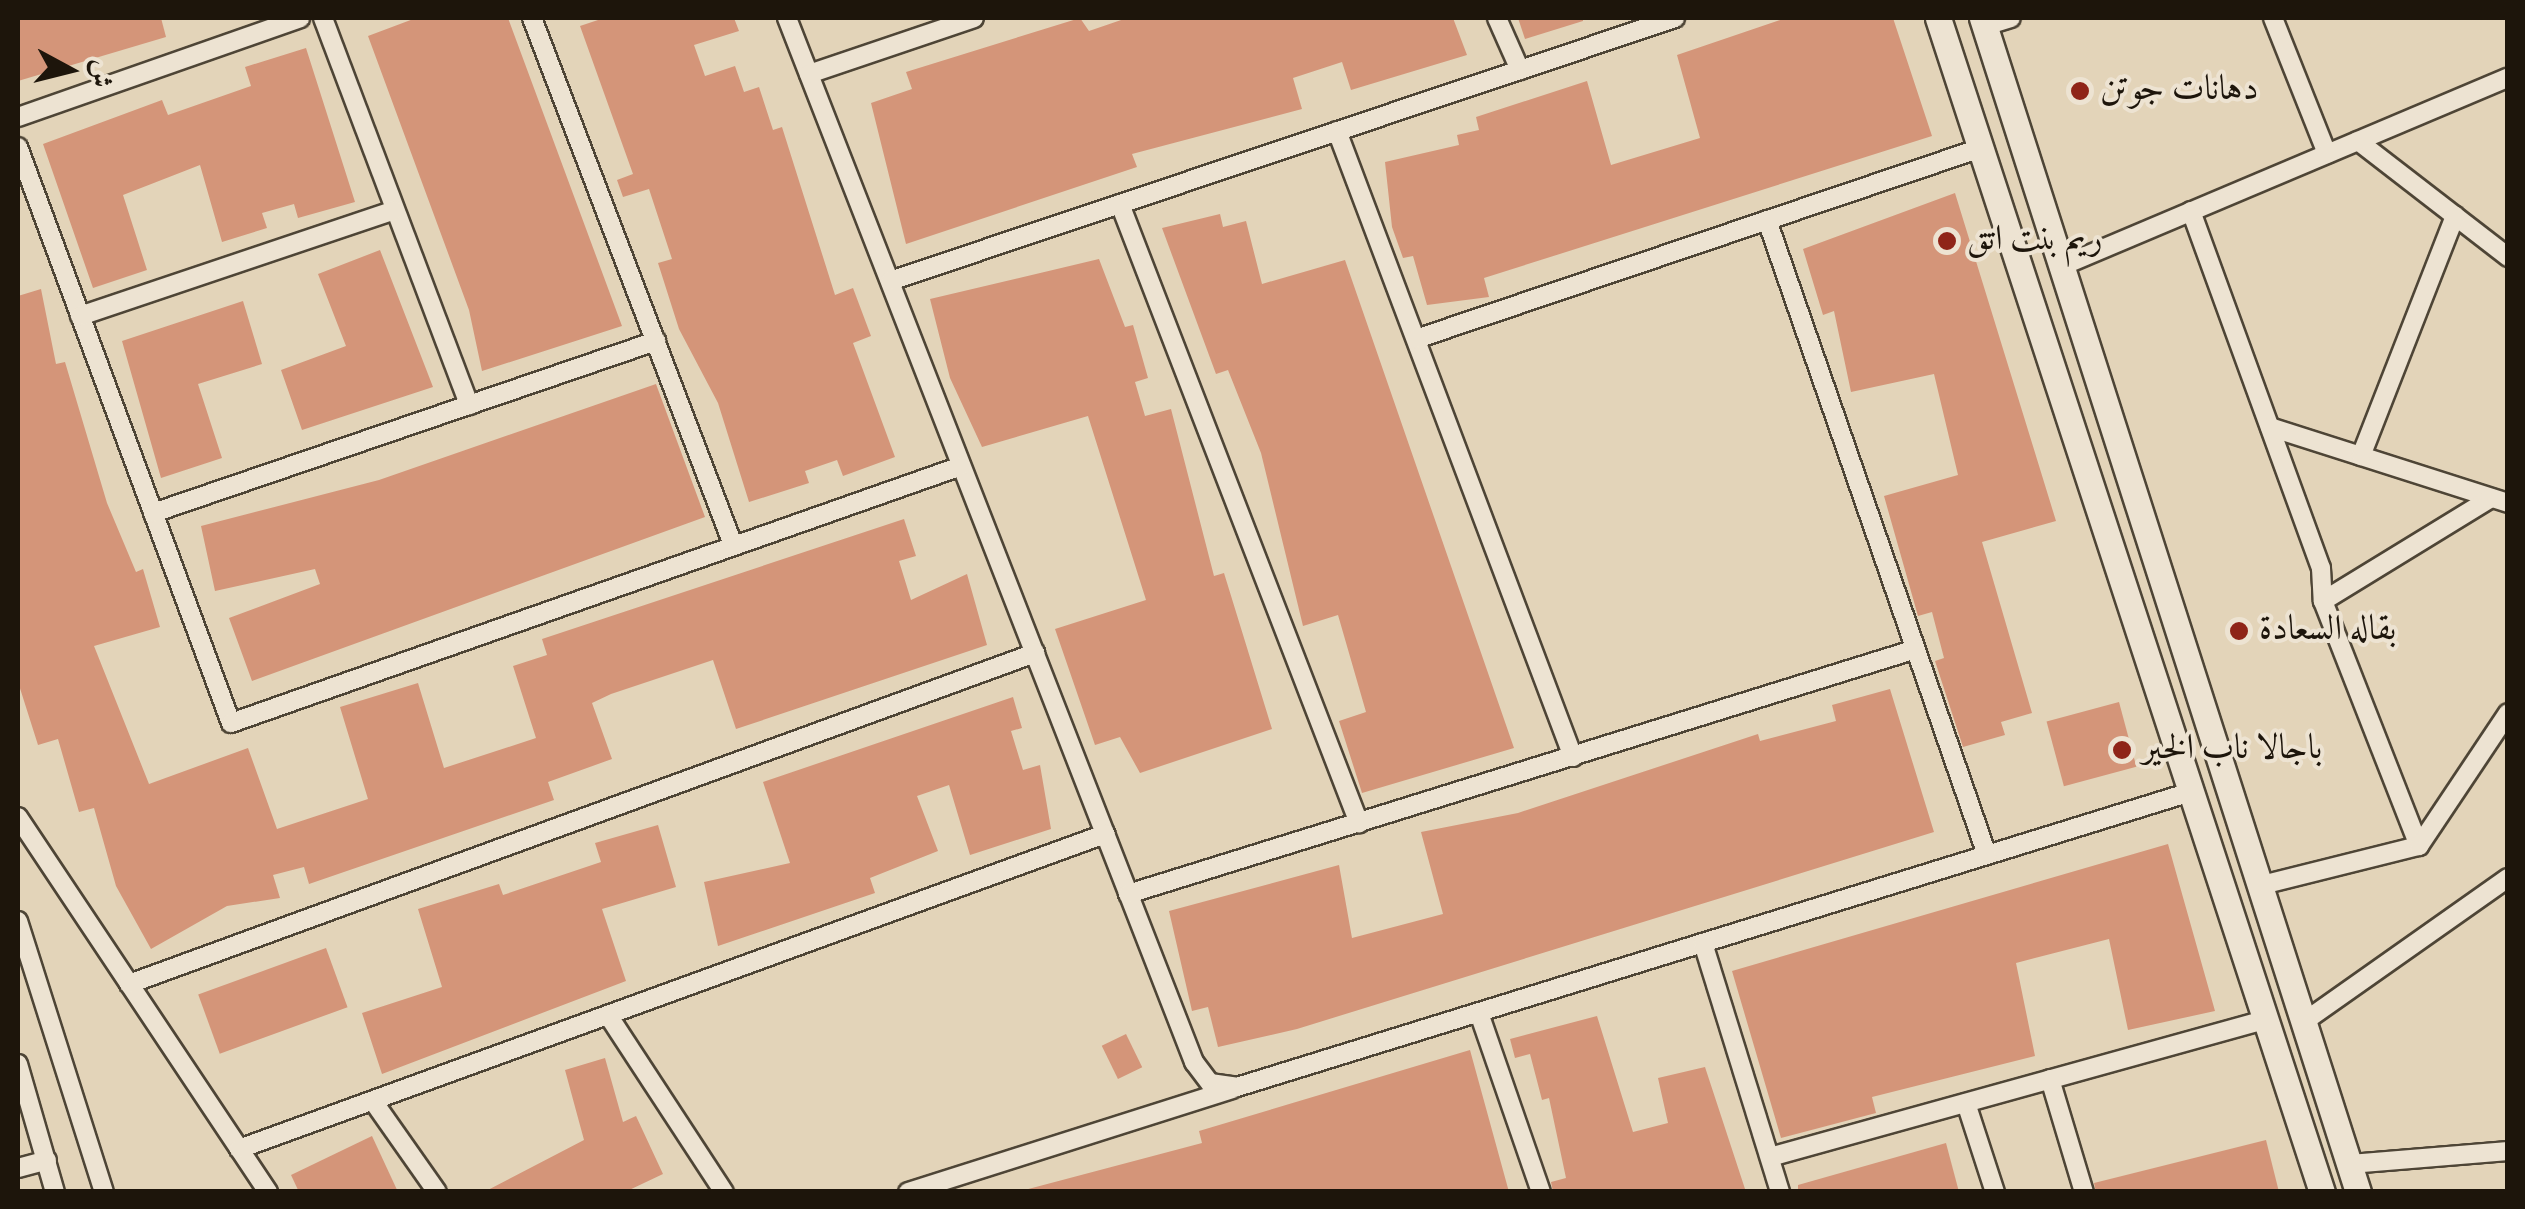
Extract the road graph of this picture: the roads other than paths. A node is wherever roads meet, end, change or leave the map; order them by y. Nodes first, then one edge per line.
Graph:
1 (300, 18) edge
2 (323, 18) edge
3 (532, 18) edge
4 (786, 18) edge
5 (974, 18) edge
6 (1497, 18) edge
7 (1675, 18) edge
8 (1938, 18) edge
9 (2010, 18) edge
10 (2273, 18) edge
11 (1983, 22) edge
12 (1520, 70) junction
13 (808, 74) junction
14 (2508, 78) edge
15 (18, 117) edge
16 (1337, 131) junction
17 (2358, 141) junction
18 (18, 147) edge
19 (1981, 148) junction
20 (2327, 154) junction
21 (1120, 204) junction
22 (395, 210) junction
23 (2191, 211) junction
24 (2455, 216) junction
25 (1767, 220) junction
26 (2508, 258) edge
27 (2062, 266) junction
28 (890, 281) junction
29 (80, 316) junction
30 (1416, 338) junction
31 (656, 342) junction
32 (468, 405) junction
33 (2270, 427) junction
34 (2362, 456) junction
35 (961, 466) junction
36 (2499, 501) edge
37 (153, 513) junction
38 (732, 542) junction
39 (2323, 601) junction
40 (1916, 649) junction
41 (1034, 653) junction
42 (2508, 714) edge
43 (1573, 757) junction
44 (2194, 791) junction
45 (18, 817) edge
46 (1359, 823) junction
47 (1105, 834) junction
48 (2419, 846) junction
49 (1986, 855) junction
50 (2508, 878) edge
51 (2262, 886) junction
52 (1128, 894) junction
53 (18, 921) edge
54 (1703, 943) junction
55 (129, 984) junction
56 (1479, 1012) junction
57 (608, 1015) junction
58 (2268, 1019) junction
59 (2306, 1021) junction
60 (18, 1064) edge
61 (2050, 1079) junction
62 (1238, 1088) junction
63 (373, 1101) junction
64 (1966, 1102) junction
65 (240, 1150) junction
66 (2508, 1152) edge
67 (1770, 1157) junction
68 (47, 1160) junction
69 (2350, 1164) junction
70 (18, 1168) edge
71 (55, 1192) edge
72 (104, 1192) edge
73 (268, 1192) edge
74 (436, 1192) edge
75 (724, 1192) edge
76 (908, 1192) edge
77 (1541, 1192) edge
78 (1780, 1192) edge
79 (1995, 1192) edge
80 (2084, 1192) edge
81 (2322, 1192) edge
82 (2358, 1192) edge

1 - 15 street
2 - 22 street
3 - 31 street
4 - 13 street
5 - 13 street
6 - 12 street
7 - 12 street
8 - 19 main road
9 - 11 street
10 - 20 street
11 - 27 main road
12 - 16 street
13 - 28 street
14 - 17 street
16 - 21 street
16 - 30 street
17 - 20 street
17 - 24 street
18 - 29 street
19 - 25 street
19 - 44 main road
20 - 23 street
21 - 28 street
21 - 46 street
22 - 29 street
22 - 32 street
23 - 27 street
23 - 33 street
24 - 26 street
24 - 34 street
25 - 30 street
25 - 40 street
27 - 51 main road
28 - 35 street
29 - 37 street
30 - 43 street
31 - 32 street
31 - 38 street
32 - 37 street
33 - 34 street
33 - 39 street
34 - 36 street
35 - 38 street
35 - 41 street
36 - 39 street
37 - 38 street
39 - 48 street
40 - 43 street
40 - 49 street
41 - 47 street
41 - 55 street
42 - 48 street
43 - 46 street
44 - 49 street
44 - 58 main road
45 - 55 street
46 - 52 street
47 - 52 street
47 - 57 street
48 - 51 street
49 - 54 street
50 - 59 street
51 - 59 main road
52 - 62 street
53 - 72 street
54 - 56 street
54 - 67 street
55 - 65 street
56 - 62 street
56 - 77 street
57 - 63 street
57 - 75 street
58 - 61 street
58 - 81 main road
59 - 69 main road
60 - 68 street
61 - 64 street
61 - 80 street
62 - 76 street
63 - 65 street
63 - 74 street
64 - 67 street
64 - 79 street
65 - 73 street
66 - 69 street
67 - 78 street
68 - 70 street
68 - 71 street
69 - 82 main road

